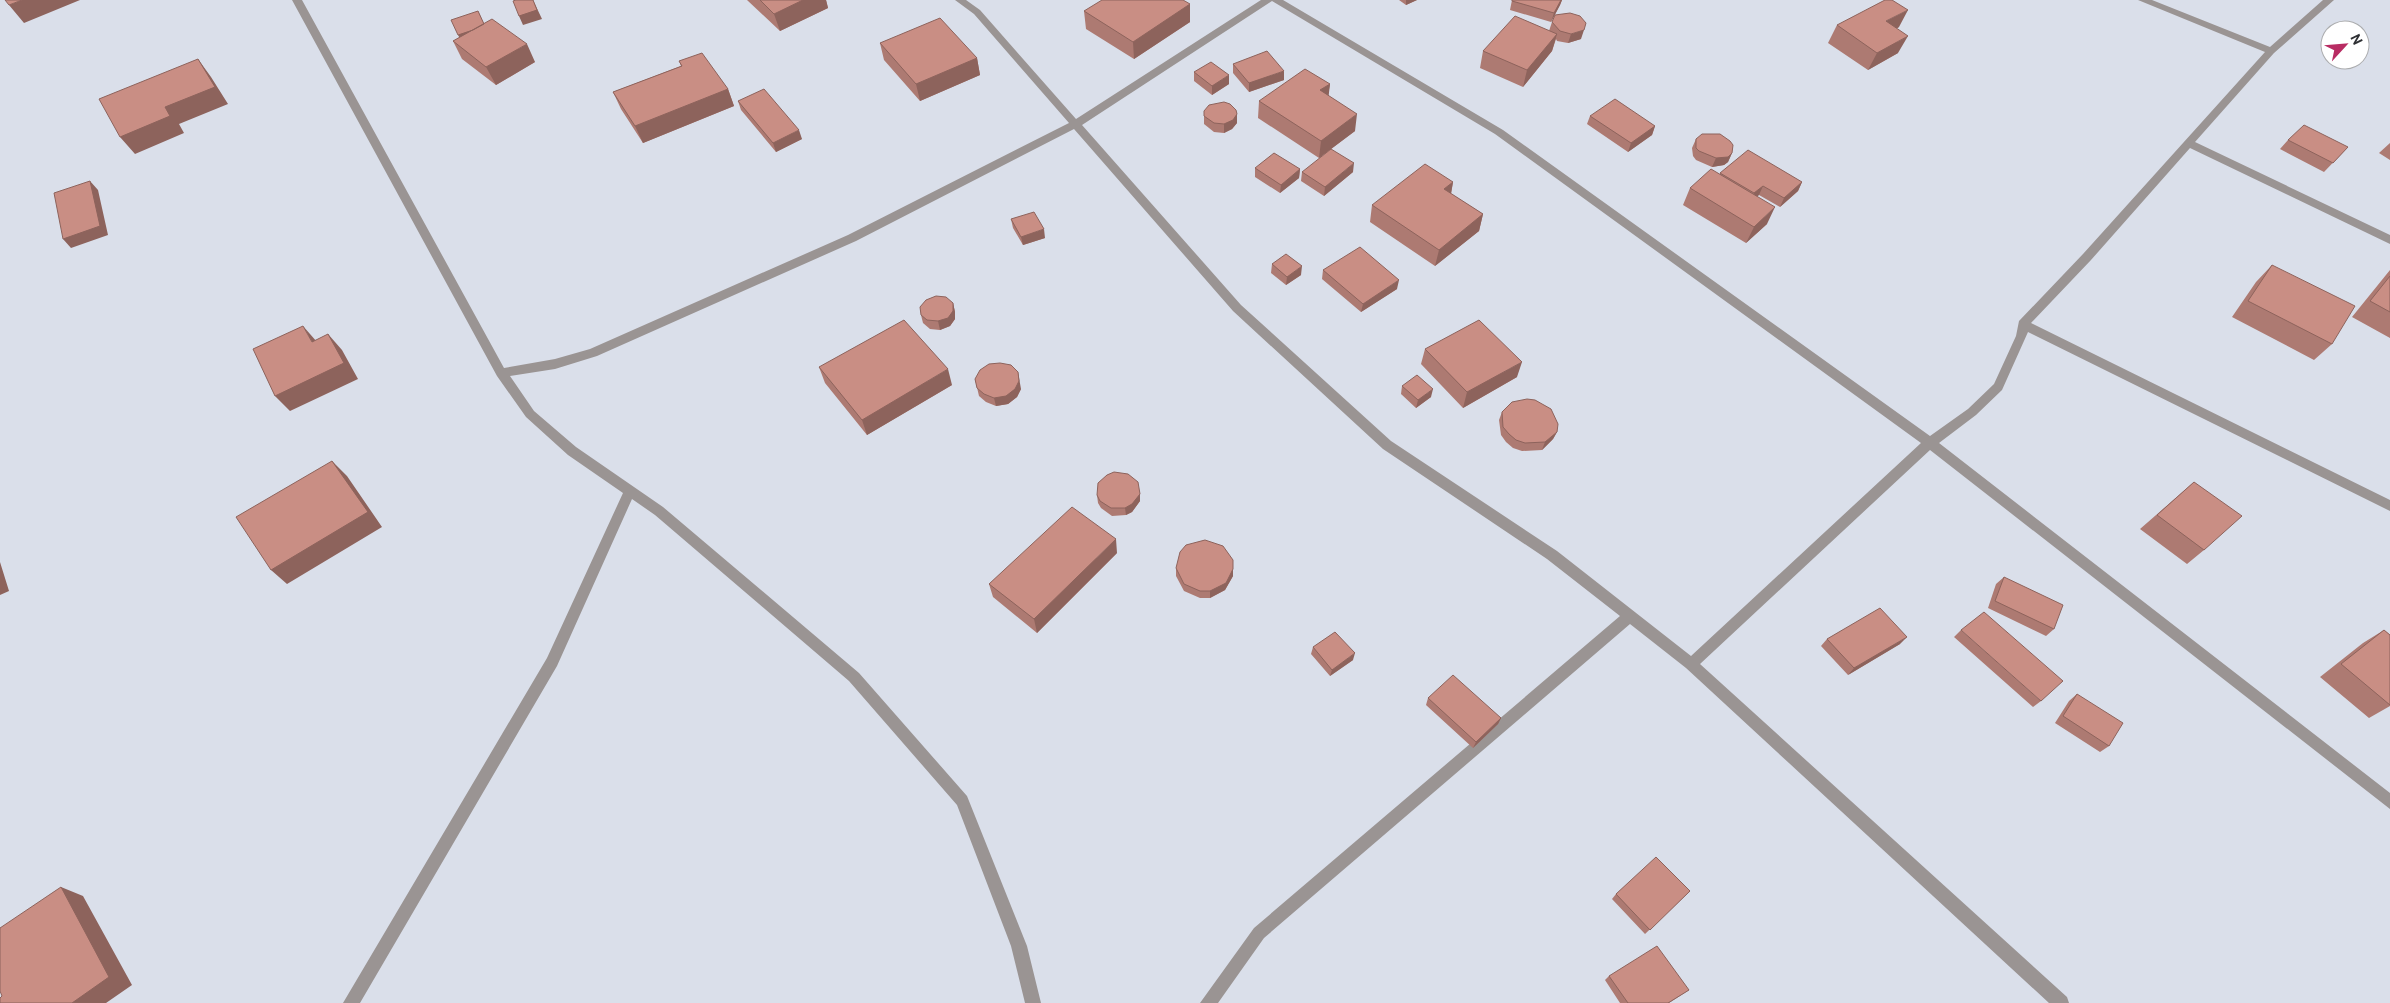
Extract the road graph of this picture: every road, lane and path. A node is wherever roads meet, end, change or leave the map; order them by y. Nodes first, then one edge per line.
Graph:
1 (297, 0) edge
2 (960, 0) edge
3 (1268, 0) edge
4 (1276, 0) edge
5 (2143, 0) edge
6 (2329, 0) edge
7 (2271, 51) junction
8 (1074, 125) junction
9 (2188, 143) junction
10 (2390, 240) edge
11 (2022, 324) junction
12 (501, 373) junction
13 (1930, 443) junction
14 (630, 490) junction
15 (2390, 506) edge
16 (1630, 616) junction
17 (1691, 664) junction
18 (2390, 802) edge
19 (351, 1003) edge
20 (1034, 1003) edge
21 (1208, 1003) edge
22 (2061, 1003) edge

1 - 12 street
2 - 8 street
3 - 8 street
4 - 13 street
5 - 7 street
6 - 7 street
7 - 9 street
8 - 12 street
8 - 16 street
9 - 10 street
9 - 11 street
11 - 13 street
11 - 15 street
12 - 14 street
13 - 17 street
13 - 18 street
14 - 19 street
14 - 20 street
16 - 17 street
16 - 21 street
17 - 22 street

